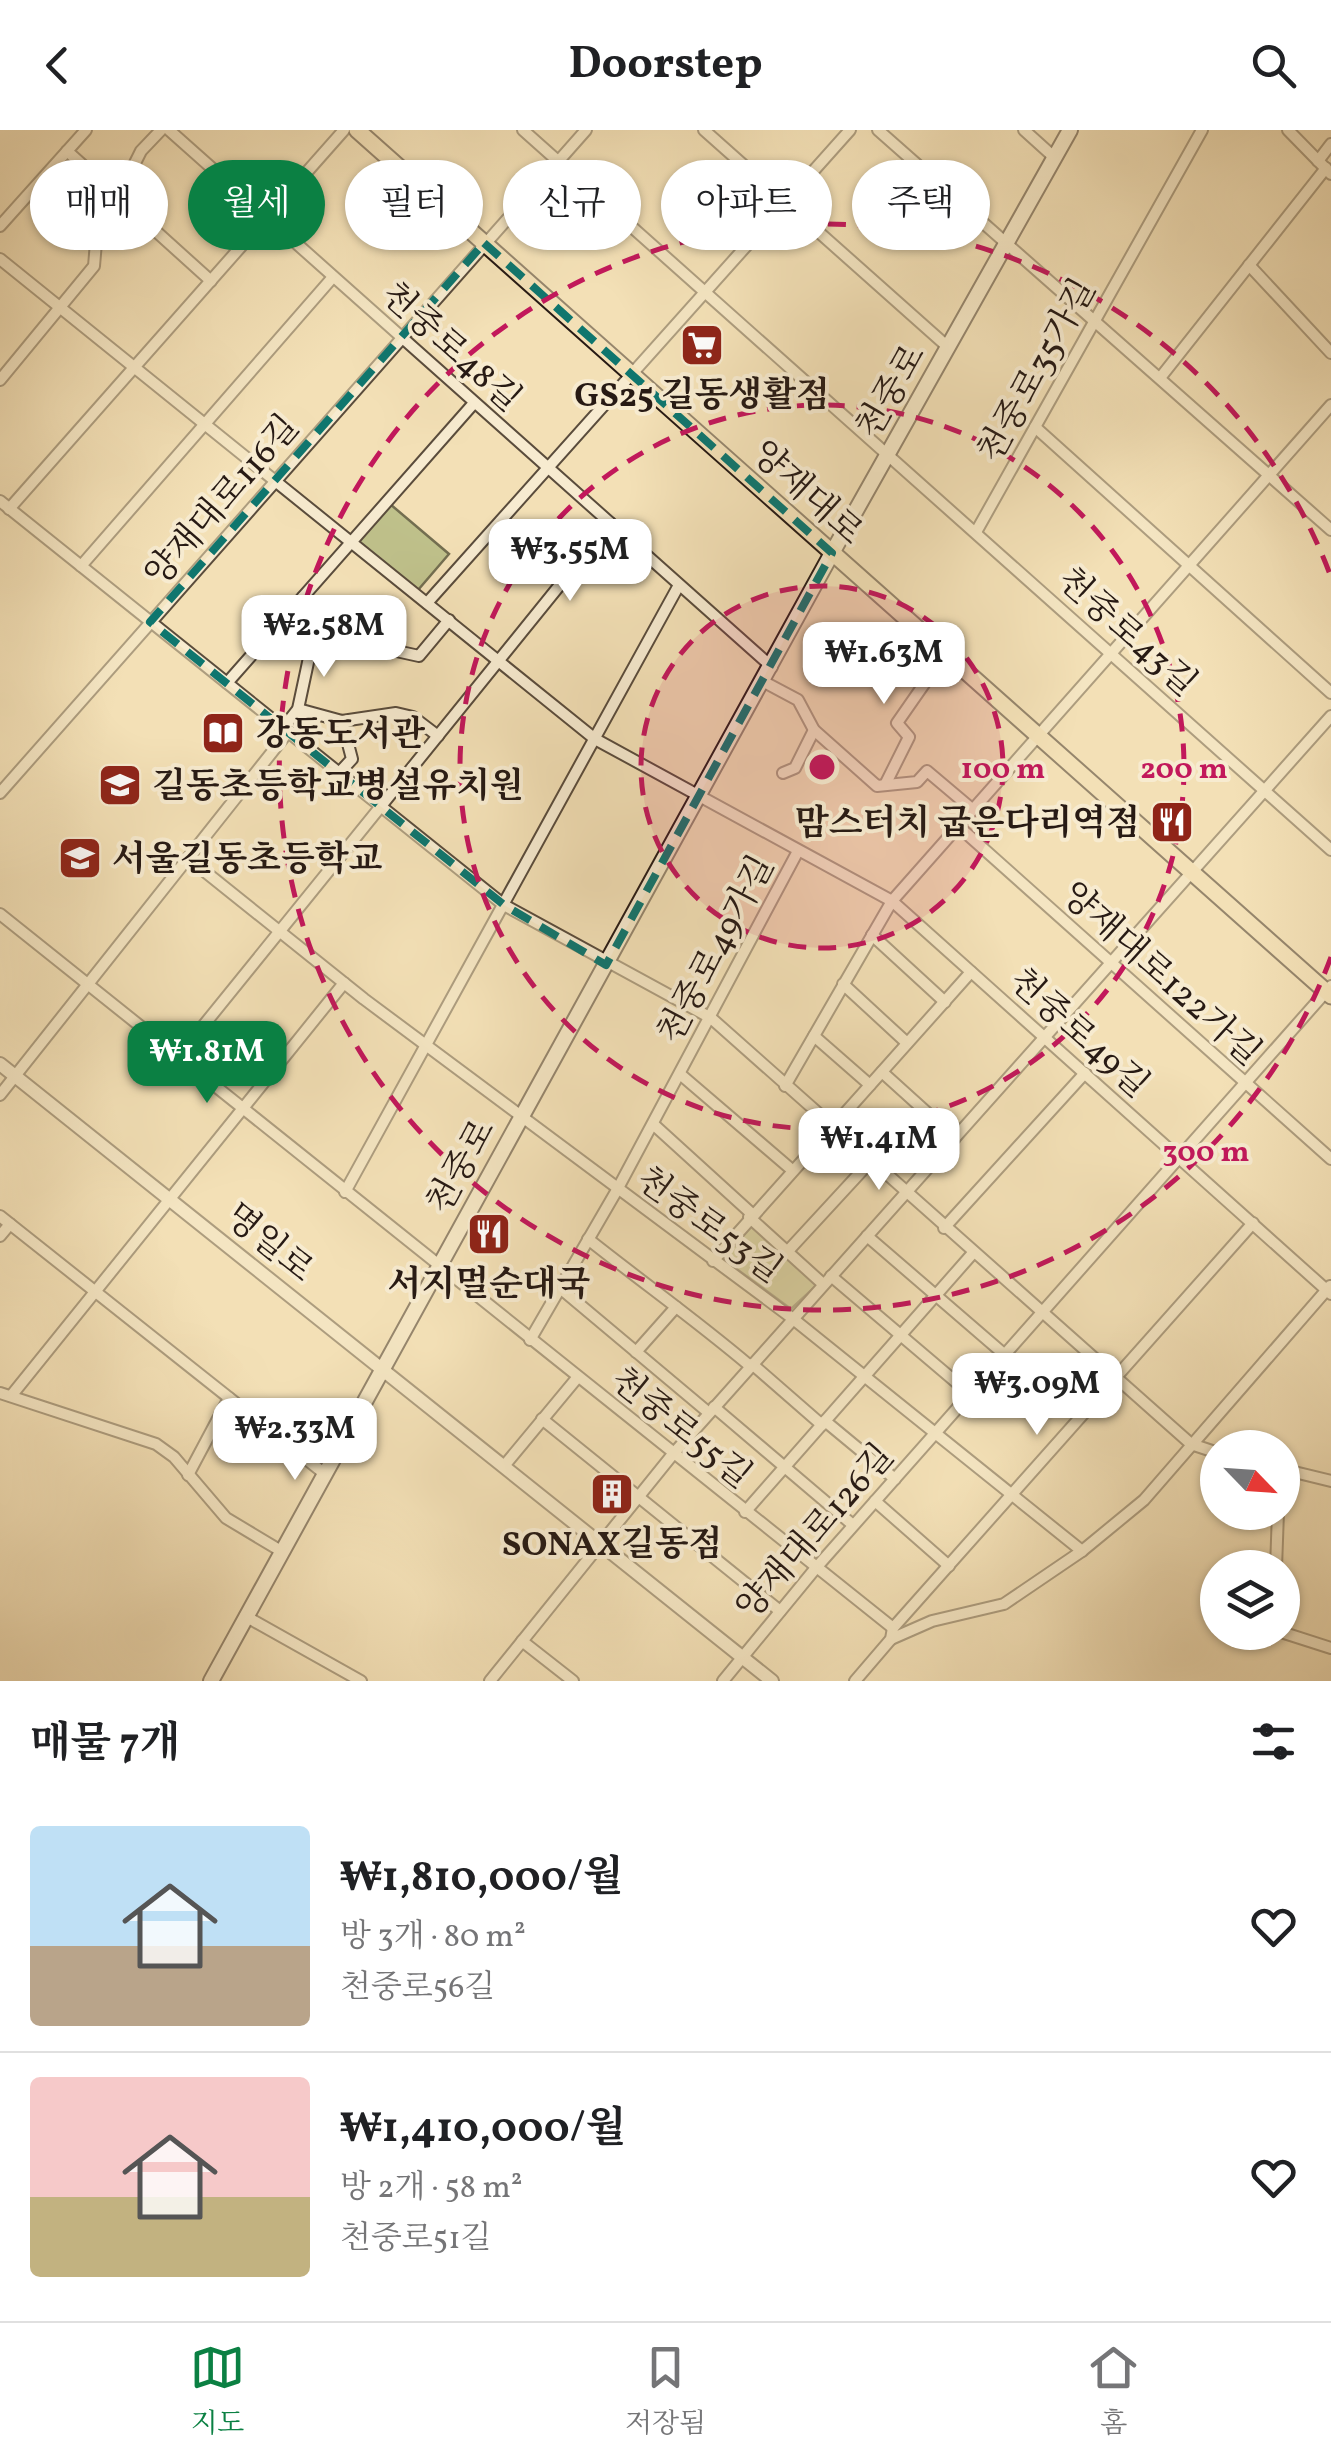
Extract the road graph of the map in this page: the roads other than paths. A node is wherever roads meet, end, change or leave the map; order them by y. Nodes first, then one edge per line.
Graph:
1 (86, 130) edge
2 (160, 130) edge
3 (168, 130) edge
4 (344, 130) edge
5 (357, 130) edge
6 (523, 130) edge
7 (586, 130) edge
8 (704, 130) edge
9 (850, 130) edge
10 (878, 130) edge
11 (1024, 130) edge
12 (1070, 130) edge
13 (1202, 130) edge
14 (1288, 130) edge
15 (1331, 144) edge
16 (67, 151) junction
17 (1054, 158) junction
18 (77, 160) edge
19 (137, 160) edge
20 (202, 160) edge
21 (317, 160) edge
22 (557, 160) edge
23 (559, 160) edge
24 (737, 160) edge
25 (822, 160) edge
26 (1325, 168) edge
27 (503, 222) edge
28 (0, 226) edge
29 (641, 235) edge
30 (168, 242) edge
31 (484, 243) junction
32 (832, 244) edge
33 (1007, 244) junction
34 (95, 250) edge
35 (238, 250) edge
36 (304, 250) edge
37 (741, 250) edge
38 (0, 259) edge
39 (1248, 266) junction
40 (334, 277) junction
41 (211, 281) junction
42 (704, 291) junction
43 (61, 308) junction
44 (1095, 321) junction
45 (401, 338) junction
46 (949, 348) junction
47 (1331, 353) edge
48 (134, 367) junction
49 (632, 374) junction
50 (1160, 378) junction
51 (0, 380) edge
52 (474, 403) junction
53 (1331, 405) edge
54 (205, 424) junction
55 (1035, 427) junction
56 (888, 454) junction
57 (548, 468) junction
58 (1268, 473) junction
59 (275, 480) junction
60 (5, 505) edge
61 (610, 523) junction
62 (1331, 530) edge
63 (976, 532) junction
64 (352, 542) junction
65 (832, 552) junction
66 (1189, 562) junction
67 (81, 566) junction
68 (679, 584) junction
69 (303, 597) junction
70 (427, 602) junction
71 (319, 611) junction
72 (448, 620) junction
73 (150, 622) junction
74 (1110, 652) junction
75 (945, 654) junction
76 (498, 660) junction
77 (772, 667) junction
78 (764, 682) junction
79 (227, 683) junction
80 (1331, 693) edge
81 (298, 708) junction
82 (1331, 716) edge
83 (342, 721) junction
84 (286, 730) junction
85 (814, 730) junction
86 (1036, 735) junction
87 (438, 736) junction
88 (595, 739) junction
89 (338, 773) junction
90 (783, 773) dead end
91 (885, 786) junction
92 (1264, 790) junction
93 (0, 793) edge
94 (699, 798) junction
95 (382, 807) junction
96 (972, 809) junction
97 (958, 826) junction
98 (1331, 850) edge
99 (798, 851) junction
100 (188, 858) junction
101 (1191, 870) junction
102 (892, 901) junction
103 (504, 906) junction
104 (0, 914) edge
105 (278, 931) junction
106 (872, 935) junction
107 (1110, 964) junction
108 (606, 965) junction
109 (971, 972) junction
110 (344, 983) junction
111 (843, 984) junction
112 (88, 985) junction
113 (1329, 991) edge
114 (945, 1002) junction
115 (710, 1018) junction
116 (814, 1036) junction
117 (1044, 1037) junction
118 (907, 1043) junction
119 (426, 1046) junction
120 (178, 1057) junction
121 (0, 1064) edge
122 (882, 1072) junction
123 (1084, 1072) junction
124 (680, 1074) junction
125 (15, 1076) junction
126 (1244, 1084) junction
127 (870, 1085) junction
128 (785, 1086) junction
129 (0, 1095) edge
130 (244, 1110) junction
131 (521, 1118) junction
132 (653, 1124) junction
133 (832, 1128) junction
134 (955, 1138) junction
135 (1180, 1157) junction
136 (1331, 1160) edge
137 (870, 1162) junction
138 (792, 1170) junction
139 (617, 1190) junction
140 (345, 1192) junction
141 (905, 1194) junction
142 (170, 1201) junction
143 (750, 1216) junction
144 (5, 1220) edge
145 (1253, 1223) junction
146 (944, 1228) junction
147 (0, 1236) edge
148 (867, 1236) junction
149 (588, 1239) junction
150 (787, 1252) junction
151 (973, 1252) junction
152 (713, 1261) junction
153 (438, 1267) junction
154 (827, 1280) junction
155 (560, 1288) junction
156 (1330, 1290) edge
157 (96, 1292) junction
158 (936, 1295) junction
159 (676, 1307) junction
160 (1042, 1313) junction
161 (792, 1318) junction
162 (901, 1335) junction
163 (530, 1340) junction
164 (636, 1352) junction
165 (1004, 1355) junction
166 (751, 1365) junction
167 (381, 1369) junction
168 (865, 1376) junction
169 (576, 1378) junction
170 (1117, 1378) junction
171 (970, 1394) junction
172 (6, 1395) edge
173 (229, 1398) junction
174 (711, 1410) junction
175 (542, 1419) junction
176 (823, 1423) junction
177 (936, 1433) junction
178 (1191, 1444) junction
179 (1200, 1447) edge
180 (673, 1454) junction
181 (504, 1466) junction
182 (784, 1467) junction
183 (1300, 1473) edge
184 (188, 1474) junction
185 (324, 1474) junction
186 (895, 1479) junction
187 (1331, 1481) edge
188 (1013, 1495) junction
189 (638, 1498) junction
190 (875, 1501) junction
191 (745, 1512) junction
192 (854, 1525) junction
193 (601, 1544) junction
194 (1082, 1550) junction
195 (281, 1551) junction
196 (949, 1566) junction
197 (815, 1568) junction
198 (780, 1611) junction
199 (245, 1616) junction
200 (892, 1634) junction
201 (1300, 1637) edge
202 (522, 1641) junction
203 (1330, 1646) edge
204 (742, 1657) junction
205 (211, 1681) edge
206 (361, 1681) edge
207 (490, 1681) edge
208 (574, 1681) edge
209 (723, 1681) edge
210 (772, 1681) edge
211 (855, 1681) edge

1 - 16 street
2 - 19 street
3 - 20 street, 천중로48길
4 - 21 street
5 - 31 main road, 양재대로
6 - 22 street, 천중로43길
7 - 23 street, 양재대로116길
8 - 24 street
9 - 25 street
10 - 33 street
11 - 17 street
12 - 17 main road, 천중로
13 - 44 street, 천중로35가길
14 - 26 street
15 - 26 street
16 - 18 street
16 - 28 street
17 - 33 main road, 천중로
26 - 39 street
27 - 31 street, 양재대로116길
29 - 42 street, 천중로43길
30 - 41 street
31 - 45 street, 양재대로116길
31 - 49 main road, 양재대로
32 - 46 street
33 - 44 street
33 - 46 main road, 천중로
34 - 43 street
35 - 41 street
36 - 40 street, 천중로48길
37 - 42 street
38 - 43 street, 천중로49길
39 - 47 street
39 - 50 street
40 - 45 street, 천중로48길
40 - 54 street
41 - 48 street
42 - 49 street
42 - 56 street, 천중로43길
43 - 48 street, 천중로49길
43 - 51 street
44 - 50 street
44 - 55 street, 천중로35가길
45 - 52 street, 천중로48길
45 - 59 street, 양재대로116길
46 - 56 main road, 천중로
48 - 54 street, 천중로49길
48 - 60 street
49 - 57 street
49 - 65 main road, 양재대로
50 - 58 street
52 - 57 street, 천중로48길
52 - 64 street
53 - 58 street
54 - 59 street, 천중로49길
54 - 67 street
55 - 63 street, 천중로35가길
55 - 66 street
56 - 63 street, 천중로43길
56 - 65 main road, 천중로
57 - 61 street, 천중로48길
57 - 70 street
58 - 62 street
58 - 66 street
59 - 64 street, 천중로49길
59 - 73 street, 양재대로116길
60 - 67 street
61 - 68 street, 천중로48길
61 - 76 street
63 - 74 street, 천중로43길
64 - 69 street
64 - 70 street, 천중로49길
65 - 75 main road, 양재대로
65 - 77 main road, 천중로
66 - 74 street
66 - 80 street
67 - 73 street
68 - 77 street, 천중로48길
68 - 88 street
69 - 71 street
69 - 79 street
70 - 72 street, 천중로49길
71 - 72 street
71 - 81 street
72 - 76 street, 천중로49길
73 - 79 street
73 - 93 street, 양재대로116길
74 - 86 street
74 - 92 street, 천중로43길
75 - 86 main road, 양재대로
75 - 91 street
76 - 87 street
76 - 88 street, 천중로49길
77 - 78 main road, 천중로
78 - 85 street
78 - 94 main road, 천중로
79 - 84 street
81 - 83 street
81 - 84 street
82 - 92 street
83 - 87 street
83 - 89 street
84 - 89 street
84 - 100 street
85 - 90 street
85 - 91 street
86 - 96 street
86 - 101 main road, 양재대로
87 - 95 street
88 - 94 street, 천중로49길
88 - 103 street
89 - 95 street
91 - 96 street
92 - 98 street, 천중로43길
92 - 101 street
94 - 99 street, 천중로49길
94 - 108 main road, 천중로
95 - 103 street
95 - 105 street
96 - 97 street
97 - 102 street
97 - 107 street, 양재대로122가길
99 - 102 street, 천중로49길
99 - 115 street, 천중로49가길
100 - 105 street, 천중로53길
100 - 112 street
101 - 107 street
101 - 113 main road, 양재대로
102 - 106 street
102 - 109 street, 천중로49길
103 - 108 street
103 - 119 street
104 - 112 street, 천중로55길
105 - 110 street, 천중로53길
105 - 120 street
106 - 111 street
106 - 114 street
107 - 117 street
107 - 126 street, 양재대로122가길
108 - 115 street
108 - 131 main road, 천중로
109 - 114 street, 천중로49길
109 - 117 street, 천중로49길
110 - 119 street, 천중로53길
110 - 130 street
111 - 116 street
111 - 118 street
112 - 120 street, 천중로55길
112 - 125 street
113 - 126 street, 양재대로126길
114 - 118 street, 천중로49길
115 - 124 street, 천중로49가길
115 - 128 street
116 - 127 street
116 - 128 street
117 - 123 street, 천중로49길
117 - 134 street
118 - 122 street, 천중로49길
119 - 131 street, 천중로53길
119 - 140 street
120 - 130 street, 천중로55길
121 - 125 street, 명일로
122 - 127 street, 천중로49길
122 - 134 street
123 - 135 street, 천중로49길
123 - 146 street
124 - 132 street, 천중로49가길
124 - 138 street, 천중로49가길
125 - 129 street
125 - 142 street, 명일로
126 - 135 street, 양재대로126길
126 - 136 street, 양재대로122가길
127 - 133 street, 천중로49길
128 - 133 street
130 - 140 street, 천중로55길
130 - 142 street
131 - 139 street, 천중로53길
131 - 153 main road, 천중로
132 - 139 street, 천중로49가길
132 - 143 street
133 - 137 street
133 - 138 street, 천중로49길
134 - 141 street
135 - 145 street, 천중로49길
135 - 160 street, 양재대로126길
137 - 141 street
137 - 150 street
138 - 143 street, 천중로49길
139 - 149 street, 천중로49가길
139 - 152 street, 천중로53길
140 - 153 street, 천중로55길
141 - 146 street
141 - 148 street
142 - 157 street
142 - 167 street, 명일로
143 - 150 street
143 - 152 street, 천중로49길
144 - 147 street
144 - 157 street
145 - 156 street, 천중로49길
145 - 170 street
146 - 151 street
148 - 154 street
148 - 158 street
149 - 155 street, 천중로49가길
149 - 159 street
150 - 154 street
151 - 158 street
151 - 160 street
152 - 161 street, 천중로53길
153 - 163 street, 천중로55길
153 - 167 main road, 천중로
154 - 161 street
154 - 162 street
155 - 163 street, 천중로49가길
155 - 164 street
156 - 178 street
157 - 172 street
157 - 173 street
158 - 162 street
158 - 165 street
159 - 164 street
159 - 166 street
160 - 165 street, 양재대로126길
160 - 170 street
161 - 166 street
161 - 168 street, 천중로53길
162 - 168 street
162 - 171 street
163 - 169 street, 천중로55길
164 - 174 street
165 - 171 street, 양재대로126길
166 - 174 street
166 - 176 street
167 - 181 street, 명일로
167 - 185 main road, 천중로
168 - 176 street
168 - 177 street, 천중로53길
169 - 175 street
169 - 180 street, 천중로55길
170 - 178 street
170 - 188 street
171 - 177 street, 양재대로126길
172 - 184 street
173 - 184 street
173 - 185 street
174 - 180 street
174 - 182 street
175 - 181 street
175 - 189 street
176 - 182 street
176 - 186 street
177 - 186 street, 양재대로126길
177 - 188 street, 천중로53길
178 - 179 street
178 - 194 street
180 - 189 street
180 - 191 street, 천중로55길
181 - 193 street, 명일로
182 - 191 street
182 - 192 street
183 - 187 street
184 - 195 street
185 - 195 main road, 천중로
186 - 190 street, 양재대로126길
188 - 194 street, 천중로53길
188 - 196 street
189 - 193 street
189 - 198 street
190 - 192 street, 양재대로126길
190 - 196 street
191 - 197 street, 천중로55길
192 - 197 street, 양재대로126길
193 - 202 street
193 - 204 street, 명일로
194 - 200 street
195 - 199 main road, 천중로
196 - 200 street
197 - 198 street, 양재대로126길
197 - 200 street, 천중로55길
198 - 204 street, 양재대로126길
199 - 205 main road, 천중로
199 - 206 street
200 - 211 street
201 - 203 street
202 - 207 street
202 - 208 street
204 - 209 street, 양재대로126길
204 - 210 street, 명일로

